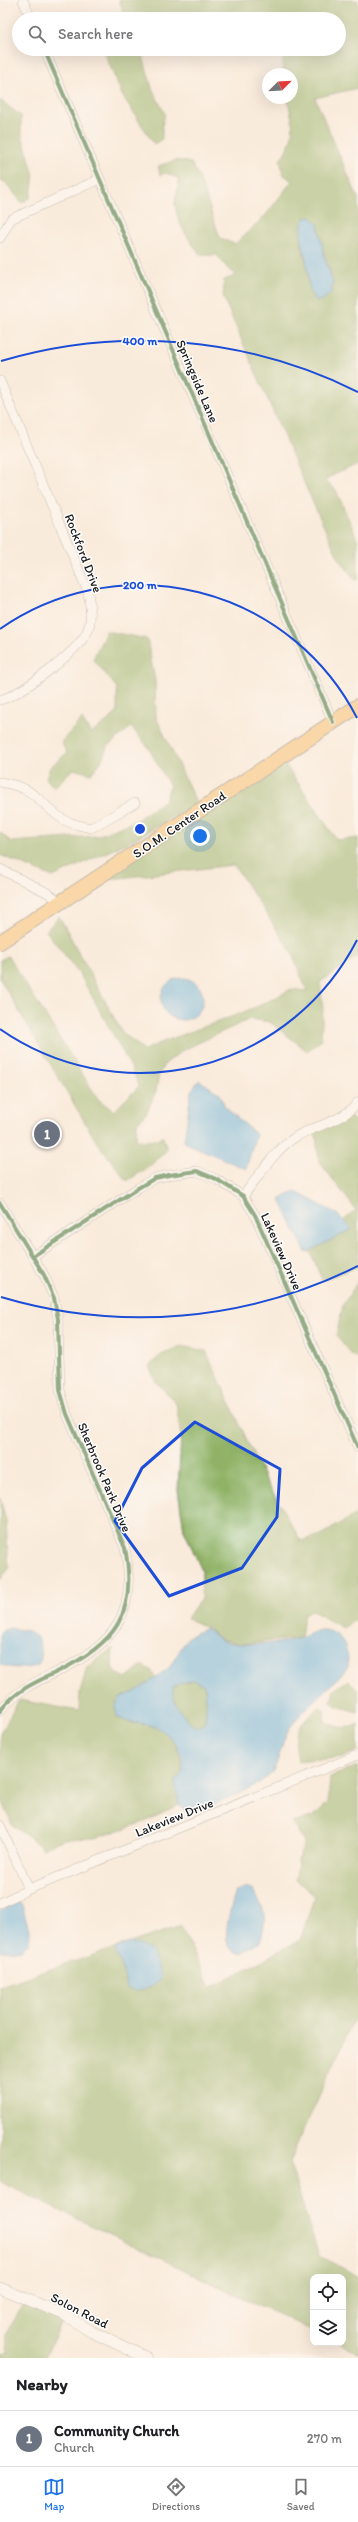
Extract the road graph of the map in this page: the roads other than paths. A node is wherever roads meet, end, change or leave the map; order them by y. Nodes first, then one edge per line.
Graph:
1 (23, 0) edge
2 (28, 12) edge
3 (47, 56) edge
4 (100, 179) junction
5 (0, 238) edge
6 (0, 381) edge
7 (0, 700) edge
8 (358, 706) edge
9 (333, 722) junction
10 (0, 782) edge
11 (134, 803) dead end
12 (0, 869) edge
13 (61, 902) junction
14 (0, 942) edge
15 (358, 1102) edge
16 (243, 1196) junction
17 (0, 1203) edge
18 (33, 1256) junction
19 (358, 1448) edge
20 (0, 1711) edge
21 (358, 1755) edge
22 (0, 1825) edge
23 (29, 1889) junction
24 (0, 1904) edge
25 (0, 2288) edge
26 (147, 2358) edge

1 - 2 street
3 - 4 street, Springside Lane
4 - 5 street
4 - 9 street, Springside Lane
6 - 7 street, Rockford Drive
8 - 9 main road, S.O.M. Center Road
9 - 13 main road, S.O.M. Center Road
10 - 11 street
12 - 13 street
13 - 14 main road, S.O.M. Center Road
15 - 16 street
16 - 18 street, Lakeview Drive
16 - 19 street, Lakeview Drive
17 - 18 street, Sherbrook Park Drive
18 - 20 street, Sherbrook Park Drive
21 - 23 street, Lakeview Drive
22 - 23 street
23 - 24 street, Lakeview Drive
25 - 26 street, Solon Road

